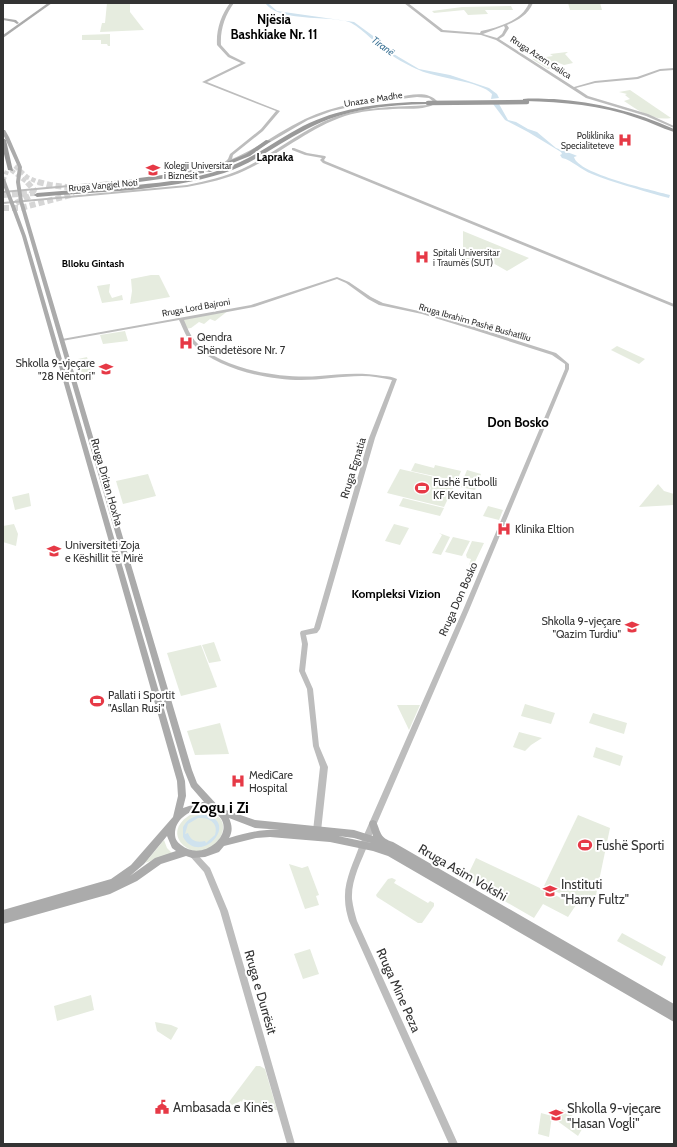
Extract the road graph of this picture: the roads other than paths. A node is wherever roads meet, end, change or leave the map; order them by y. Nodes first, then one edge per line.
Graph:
1 (46, 3) edge
2 (50, 3) edge
3 (232, 3) edge
4 (406, 3) edge
5 (531, 3) edge
6 (3, 19) edge
7 (17, 23) junction
8 (505, 25) junction
9 (4, 30) dead end
10 (482, 33) junction
11 (3, 37) edge
12 (497, 39) junction
13 (674, 69) edge
14 (573, 88) junction
15 (427, 101) junction
16 (526, 101) junction
17 (674, 127) edge
18 (3, 131) edge
19 (674, 131) edge
20 (674, 134) edge
21 (3, 139) edge
22 (268, 141) junction
23 (282, 148) junction
24 (293, 149) dead end
25 (3, 152) edge
26 (233, 154) junction
27 (240, 159) junction
28 (250, 160) junction
29 (227, 162) junction
30 (208, 171) junction
31 (202, 172) junction
32 (216, 175) junction
33 (209, 177) junction
34 (3, 179) edge
35 (139, 180) junction
36 (157, 182) junction
37 (186, 183) junction
38 (82, 185) junction
39 (109, 187) junction
40 (100, 190) junction
41 (138, 190) junction
42 (19, 191) junction
43 (5, 192) edge
44 (62, 197) junction
45 (21, 201) junction
46 (12, 202) junction
47 (3, 203) edge
48 (337, 278) joint
49 (674, 306) edge
50 (181, 319) junction
51 (58, 341) junction
52 (565, 361) joint
53 (217, 809) junction
54 (175, 819) junction
55 (374, 824) junction
56 (318, 831) junction
57 (366, 841) junction
58 (223, 843) junction
59 (384, 843) junction
60 (189, 853) junction
61 (3, 914) edge
62 (3, 920) edge
63 (674, 1009) edge
64 (674, 1017) edge
65 (291, 1144) edge
66 (454, 1144) edge

1 - 7 main road
2 - 11 main road
3 - 26 main road
4 - 10 main road, Rruga Azem Galica
5 - 8 main road
6 - 7 main road
7 - 9 main road
8 - 10 main road
8 - 12 main road
10 - 12 main road, Rruga Azem Galica
12 - 14 main road, Rruga Azem Galica
13 - 14 main road
14 - 17 main road, Rruga Azem Galica
15 - 16 highway, Unaza e Madhe, bridge
15 - 27 highway, Unaza e Madhe
15 - 28 highway, Unaza e Madhe
16 - 19 highway, Unaza e Madhe
16 - 20 highway, Unaza e Madhe
18 - 42 main road, Rruga Dritan Hoxha
21 - 25 highway
22 - 23 main road, Rruga Vangjel Noti
22 - 27 main road, Rruga Vangjel Noti
22 - 30 highway
23 - 32 highway
23 - 37 main road, Rruga Vangjel Noti
24 - 49 main road
26 - 27 main road
26 - 29 main road
27 - 29 main road, Rruga Vangjel Noti
27 - 30 highway
27 - 36 highway, Unaza e Madhe
28 - 32 highway
28 - 37 highway, Unaza e Madhe
29 - 35 main road, Rruga Vangjel Noti
30 - 31 highway
31 - 35 highway
31 - 36 highway
32 - 33 highway
33 - 37 highway
33 - 41 highway
34 - 43 main road, Rruga Dritan Hoxha
35 - 38 main road, Rruga Vangjel Noti
36 - 39 highway, Unaza e Madhe
37 - 40 highway, Unaza e Madhe
37 - 41 main road, Rruga Vangjel Noti
38 - 42 main road
38 - 44 main road
39 - 40 highway
39 - 40 highway, Unaza e Madhe
41 - 44 main road, Rruga Vangjel Noti
42 - 43 main road
42 - 45 main road, Rruga Dritan Hoxha
43 - 46 main road, Rruga Dritan Hoxha
44 - 45 main road, Rruga Vangjel Noti
45 - 46 main road, Rruga Vangjel Noti
45 - 51 main road, Rruga Dritan Hoxha
46 - 47 main road, Rruga Vangjel Noti
46 - 51 main road, Rruga Dritan Hoxha
48 - 50 main road, Rruga Lord Bajroni
48 - 52 main road, Rruga Ibrahim Pashë Bushatlliu
50 - 51 main road, Rruga Lord Bajroni
50 - 56 main road, Rruga Egnatia
51 - 53 main road, Rruga Dritan Hoxha
51 - 54 main road, Rruga Dritan Hoxha
52 - 55 main road, Rruga Don Bosko
53 - 54 main road
53 - 56 main road, Rruga Asim Vokshi
53 - 58 main road
54 - 60 main road
54 - 61 main road
55 - 57 main road, Rruga Don Bosko
55 - 59 main road
56 - 57 main road, Rruga Asim Vokshi
57 - 58 main road, Rruga Asim Vokshi
57 - 59 main road, Rruga Asim Vokshi
57 - 64 main road, Rruga Asim Vokshi
57 - 66 main road, Rruga Mine Peza
58 - 60 main road
59 - 63 main road, Rruga Asim Vokshi
60 - 62 main road
60 - 65 main road, Rruga e Durrësit

